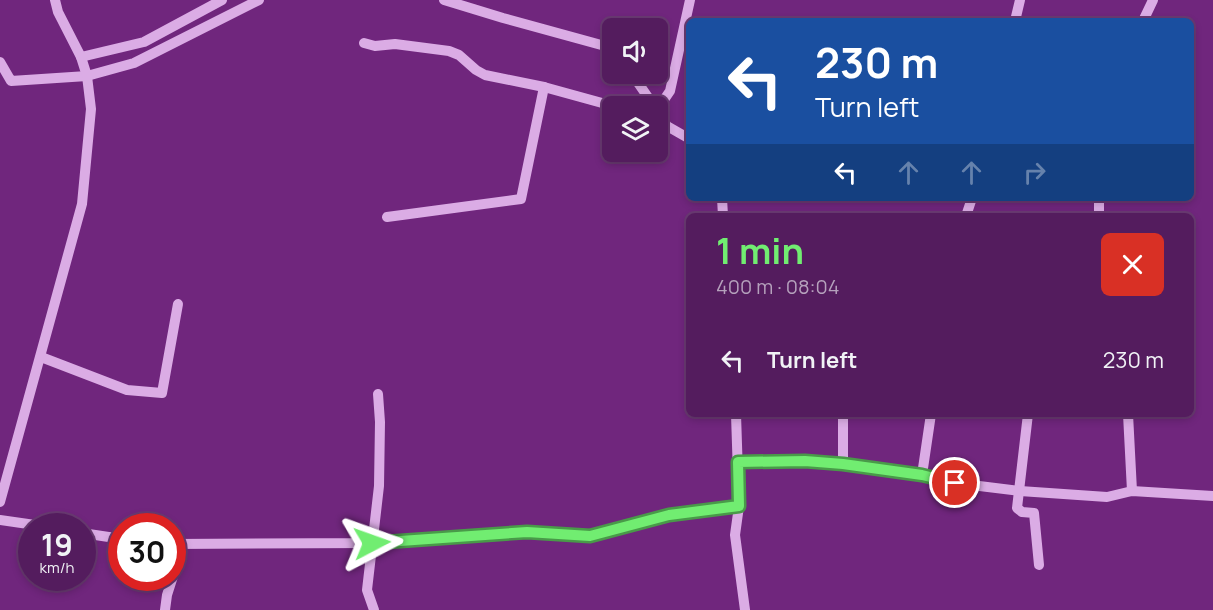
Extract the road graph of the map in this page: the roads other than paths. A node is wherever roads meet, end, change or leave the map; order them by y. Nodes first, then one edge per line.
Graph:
1 (55, 0) edge
2 (222, 0) edge
3 (259, 0) edge
4 (444, 0) edge
5 (690, 0) edge
6 (1020, 0) edge
7 (1153, 0) edge
8 (686, 18) edge
9 (686, 18) edge
10 (1016, 18) edge
11 (1144, 18) edge
12 (364, 43) dead end
13 (602, 45) edge
14 (81, 57) junction
15 (0, 62) edge
16 (87, 76) junction
17 (544, 87) junction
18 (667, 96) edge
19 (602, 103) edge
20 (668, 127) edge
21 (686, 137) edge
22 (387, 217) dead end
23 (177, 304) dead end
24 (41, 357) junction
25 (378, 394) dead end
26 (735, 417) edge
27 (843, 417) edge
28 (931, 417) edge
29 (1028, 417) edge
30 (1128, 417) edge
31 (738, 462) junction
32 (843, 464) junction
33 (922, 475) junction
34 (1020, 491) junction
35 (1132, 491) junction
36 (1213, 496) edge
37 (0, 502) edge
38 (739, 506) junction
39 (0, 520) edge
40 (18, 523) edge
41 (372, 543) junction
42 (186, 545) edge
43 (1039, 565) dead end
44 (168, 591) edge
45 (165, 610) edge
46 (374, 610) edge
47 (745, 610) edge

1 - 14 street
2 - 14 street
3 - 16 street
4 - 13 street
5 - 8 street
6 - 10 street
7 - 11 street
9 - 18 street
12 - 17 street
14 - 16 street
15 - 16 street
16 - 24 street
17 - 19 street
17 - 22 street
20 - 21 street
23 - 24 street
24 - 37 street
25 - 41 street
26 - 31 street
27 - 32 street
28 - 33 street
29 - 34 street
30 - 35 street
31 - 32 street
31 - 38 street
32 - 33 street
33 - 34 street
34 - 35 street
34 - 43 street
35 - 36 street
38 - 41 street
38 - 47 street
39 - 40 street
41 - 42 street
41 - 46 street
44 - 45 street

